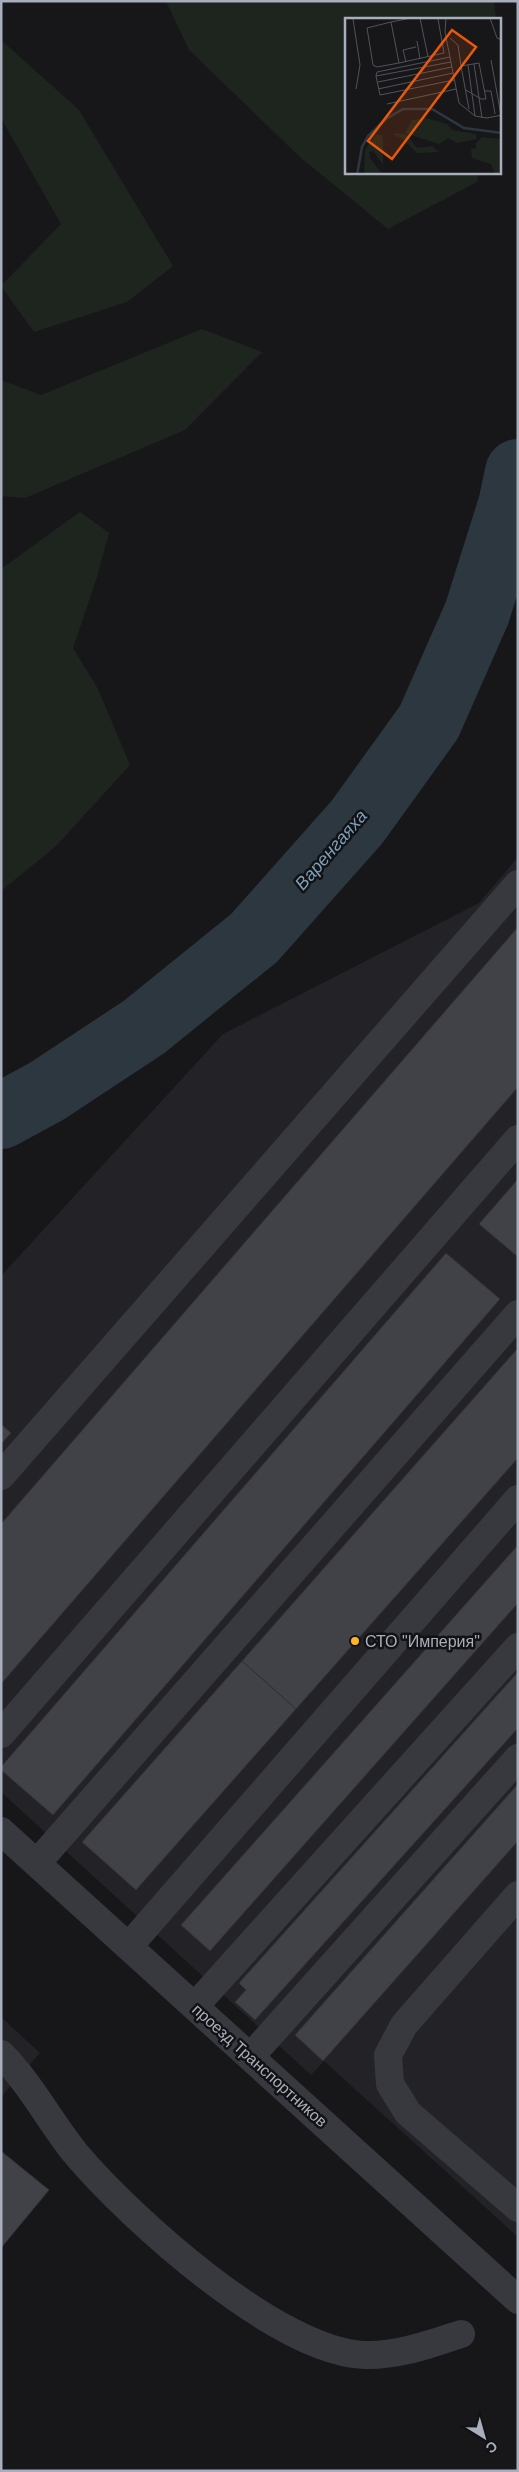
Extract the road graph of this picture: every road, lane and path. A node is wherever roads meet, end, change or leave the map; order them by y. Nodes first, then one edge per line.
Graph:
1 (518, 884) edge
2 (518, 1139) edge
3 (518, 1314) edge
4 (1, 1476) edge
5 (518, 1499) edge
6 (518, 1647) edge
7 (1, 1734) edge
8 (518, 1758) edge
9 (1, 1831) edge
10 (36, 1863) junction
11 (518, 1895) edge
12 (129, 1946) junction
13 (195, 2006) junction
14 (1, 2054) edge
15 (251, 2056) junction
16 (518, 2208) edge
17 (518, 2300) edge
18 (461, 2334) dead end

1 - 4 street
2 - 7 street
3 - 10 street
5 - 12 street
6 - 13 street
8 - 15 street
9 - 10 street, проезд Транспортников
10 - 12 street, проезд Транспортников
11 - 16 street
12 - 13 street, проезд Транспортников
13 - 15 street, проезд Транспортников
14 - 18 street
15 - 17 street, проезд Транспортников

